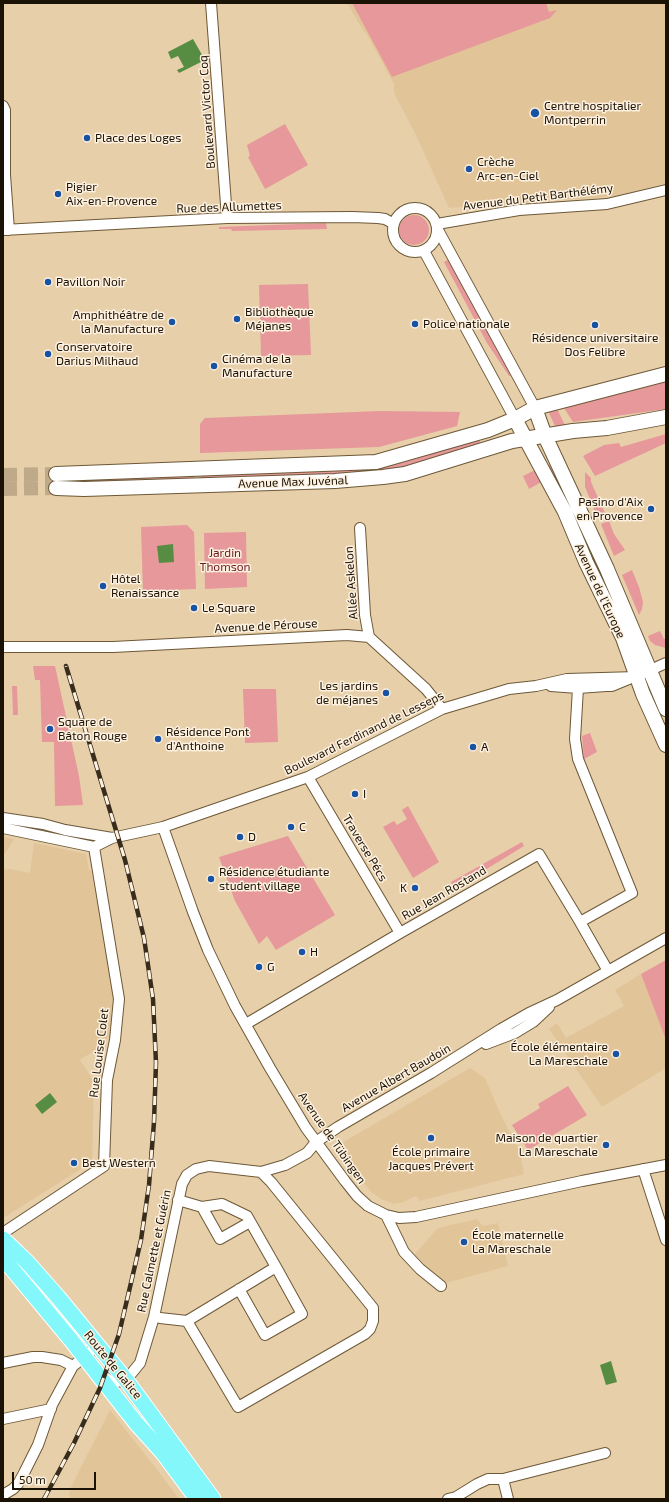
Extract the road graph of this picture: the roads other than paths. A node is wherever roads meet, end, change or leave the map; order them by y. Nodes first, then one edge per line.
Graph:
1 (211, 3) edge
2 (4, 108) edge
3 (666, 190) edge
4 (400, 213) junction
5 (227, 218) junction
6 (378, 218) junction
7 (394, 224) junction
8 (437, 227) junction
9 (6, 230) edge
10 (424, 250) junction
11 (666, 374) edge
12 (535, 408) junction
13 (666, 417) edge
14 (515, 419) junction
15 (545, 436) junction
16 (525, 440) junction
17 (56, 474) tunnel mouth
18 (56, 488) tunnel mouth
19 (360, 528) dead end
20 (369, 637) junction
21 (3, 647) edge
22 (666, 663) edge
23 (650, 670) junction
24 (637, 677) junction
25 (536, 686) junction
26 (578, 688) junction
27 (442, 709) junction
28 (666, 709) edge
29 (666, 745) edge
30 (308, 777) junction
31 (3, 818) edge
32 (163, 827) junction
33 (3, 828) edge
34 (112, 838) junction
35 (94, 847) junction
36 (580, 922) junction
37 (400, 933) junction
38 (666, 938) edge
39 (608, 971) junction
40 (246, 1024) junction
41 (316, 1142) junction
42 (666, 1165) edge
43 (643, 1169) junction
44 (261, 1172) junction
45 (178, 1200) junction
46 (202, 1207) junction
47 (386, 1215) junction
48 (250, 1222) junction
49 (3, 1233) edge
50 (3, 1239) edge
51 (666, 1240) edge
52 (3, 1258) edge
53 (276, 1267) junction
54 (441, 1286) dead end
55 (239, 1289) junction
56 (160, 1318) dead end
57 (187, 1321) junction
58 (98, 1346) junction
59 (3, 1363) edge
60 (83, 1363) junction
61 (126, 1380) junction
62 (51, 1409) junction
63 (3, 1419) edge
64 (605, 1453) dead end
65 (503, 1479) junction
66 (3, 1495) edge
67 (197, 1499) edge
68 (213, 1499) edge
69 (448, 1499) edge
70 (508, 1499) edge

1 - 5 street, Boulevard Victor Coq
2 - 9 street
3 - 8 street, Avenue du Petit Barthélémy
4 - 6 street, Rue des Allumettes
4 - 7 street
4 - 8 street
5 - 6 street, Rue des Allumettes
5 - 9 street, Rue des Allumettes
6 - 7 street, Rue des Allumettes
7 - 10 street
8 - 10 street
8 - 12 street
10 - 14 street
11 - 12 main road, Avenue Max Juvénal
12 - 14 main road, Avenue Max Juvénal
12 - 15 main road, Avenue de l'Europe
13 - 15 main road, Avenue Max Juvénal
14 - 16 main road, Avenue de l'Europe
14 - 17 main road, Avenue Max Juvénal
15 - 16 main road, Avenue Max Juvénal
15 - 23 main road, Avenue de l'Europe
16 - 18 main road, Avenue Max Juvénal
16 - 24 main road, Avenue de l'Europe
19 - 20 street, Allée Askelon
20 - 21 street, Avenue de Pérouse
20 - 27 street
22 - 23 street
23 - 24 street
23 - 28 main road, Avenue de l'Europe
24 - 25 street, Boulevard Ferdinand de Lesseps
24 - 26 street, Boulevard Ferdinand de Lesseps
24 - 29 main road, Avenue de l'Europe
25 - 26 street, Boulevard Ferdinand de Lesseps
25 - 27 street, Boulevard Ferdinand de Lesseps
26 - 36 street
27 - 30 street, Boulevard Ferdinand de Lesseps
30 - 32 street, Boulevard Ferdinand de Lesseps
30 - 37 street, Traverse Pécs
31 - 34 street
32 - 34 street, Boulevard Ferdinand de Lesseps
32 - 40 street, Avenue de Tübingen
33 - 35 street
34 - 35 street
35 - 49 street, Rue Louise Colet
36 - 37 street, Rue Jean Rostand
36 - 39 street, Rue Jean Rostand
37 - 40 street, Rue Jean Rostand
38 - 39 street, Avenue Albert Baudoin
39 - 41 street, Avenue Albert Baudoin
40 - 41 street, Avenue de Tübingen
41 - 44 street, Rue Calmette et Guérin
41 - 47 street, Avenue de Tübingen
42 - 43 street, Avenue de Tübingen
43 - 47 street, Avenue de Tübingen
43 - 51 street
44 - 45 street, Rue Calmette et Guérin
44 - 57 street
45 - 46 street
45 - 61 street, Rue Calmette et Guérin
46 - 48 street
46 - 48 street
47 - 54 street
48 - 53 street
50 - 58 main road, Route de Galice
52 - 60 main road, Route de Galice
53 - 55 street
53 - 55 street
55 - 57 street
56 - 57 street
58 - 60 street
58 - 61 main road, Route de Galice
59 - 60 street
60 - 61 street
60 - 62 street
60 - 67 main road, Route de Galice
61 - 68 main road, Route de Galice
62 - 63 street
62 - 66 street
64 - 65 street
65 - 69 street
65 - 70 street

